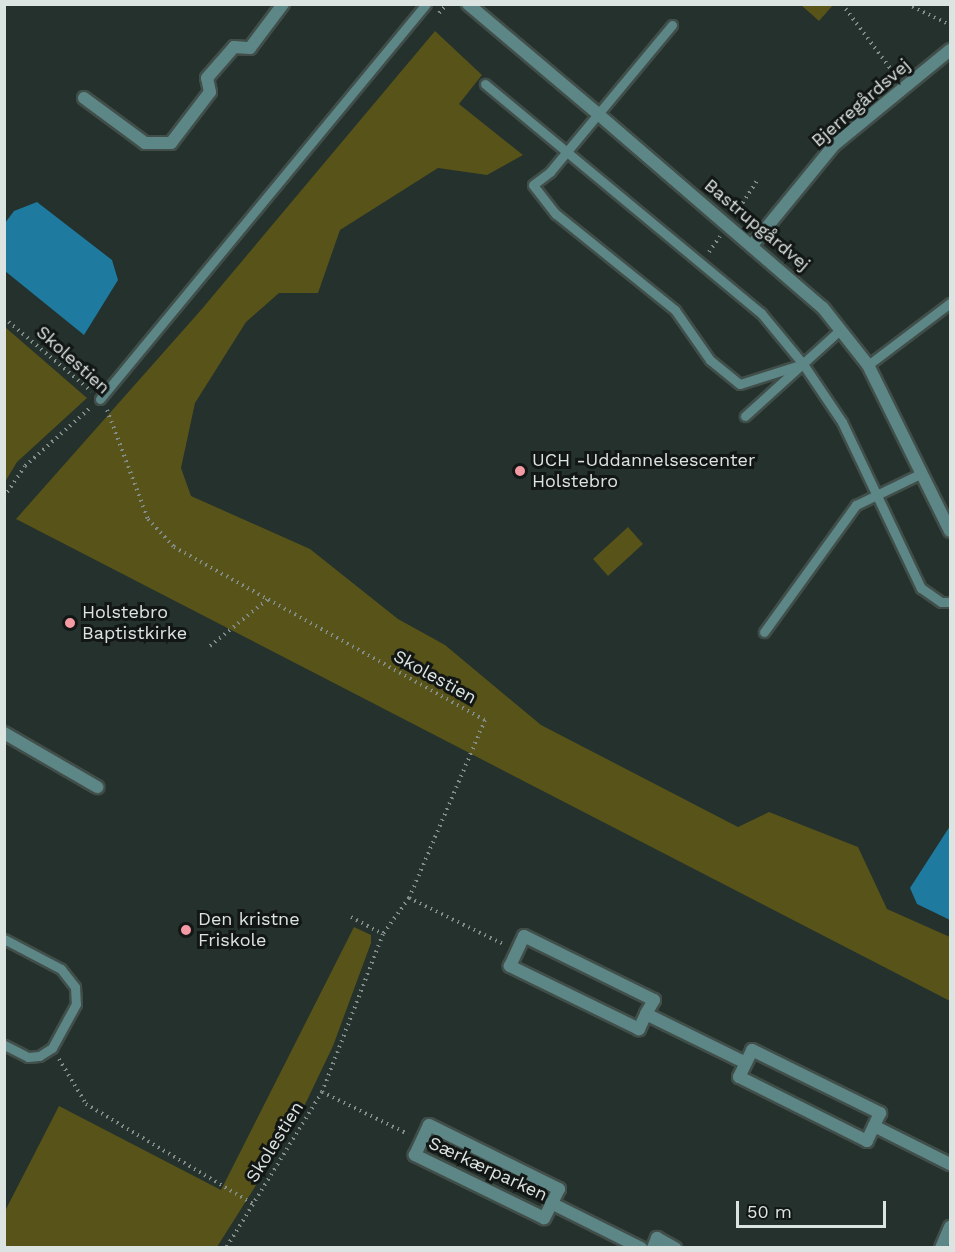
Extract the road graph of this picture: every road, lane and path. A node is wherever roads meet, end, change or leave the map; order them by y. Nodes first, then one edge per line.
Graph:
1 (283, 4) edge
2 (426, 4) edge
3 (468, 4) edge
4 (842, 4) edge
5 (907, 4) edge
6 (672, 25) dead end
7 (951, 25) edge
8 (951, 50) edge
9 (485, 84) dead end
10 (904, 86) junction
11 (84, 98) dead end
12 (598, 114) junction
13 (567, 152) junction
14 (753, 244) junction
15 (951, 303) edge
16 (4, 318) edge
17 (840, 330) junction
18 (803, 364) junction
19 (868, 365) junction
20 (100, 399) junction
21 (745, 416) dead end
22 (922, 473) junction
23 (876, 494) junction
24 (5, 495) edge
25 (951, 531) edge
26 (268, 599) junction
27 (951, 602) edge
28 (764, 632) dead end
29 (210, 646) dead end
30 (4, 733) edge
31 (97, 788) dead end
32 (409, 898) junction
33 (351, 918) dead end
34 (383, 934) junction
35 (4, 939) edge
36 (517, 950) junction
37 (646, 1014) junction
38 (4, 1045) edge
39 (52, 1048) junction
40 (746, 1063) junction
41 (322, 1092) junction
42 (874, 1126) junction
43 (422, 1140) junction
44 (951, 1164) edge
45 (551, 1203) junction
46 (253, 1204) junction
47 (951, 1227) edge
48 (226, 1248) edge
49 (641, 1248) edge
50 (653, 1248) edge
51 (675, 1248) edge
52 (940, 1248) edge

1 - 11 street
2 - 20 lane
3 - 12 street, Bastrupgårdvej
4 - 10 path
5 - 7 path
6 - 12 lane
8 - 10 street, Bjerregårdsvej
9 - 13 lane
10 - 14 street, Bjerregårdsvej
12 - 13 lane
12 - 14 street, Bastrupgårdvej
13 - 18 lane
13 - 18 lane
14 - 17 street, Bastrupgårdvej
15 - 19 lane
16 - 20 path, Skolestien
17 - 18 lane
17 - 19 street, Bastrupgårdvej
18 - 21 lane
18 - 23 lane
19 - 22 street, Bastrupgårdvej
20 - 24 path
20 - 26 path, Skolestien
22 - 23 lane
22 - 25 street, Bastrupgårdvej
23 - 27 lane
23 - 28 lane
26 - 29 path
26 - 32 path, Skolestien
30 - 31 street
32 - 34 path, Skolestien
32 - 36 path
33 - 34 path
34 - 41 path, Skolestien
35 - 39 lane
36 - 37 street
36 - 37 street
37 - 40 street
38 - 39 lane
39 - 46 path
40 - 42 street
40 - 42 street
41 - 43 path
41 - 46 path, Skolestien
42 - 44 street
43 - 45 street, Særkærparken
43 - 45 street, Særkærparken
45 - 49 street, Særkærparken
46 - 48 path, Skolestien
47 - 52 street
50 - 51 street

